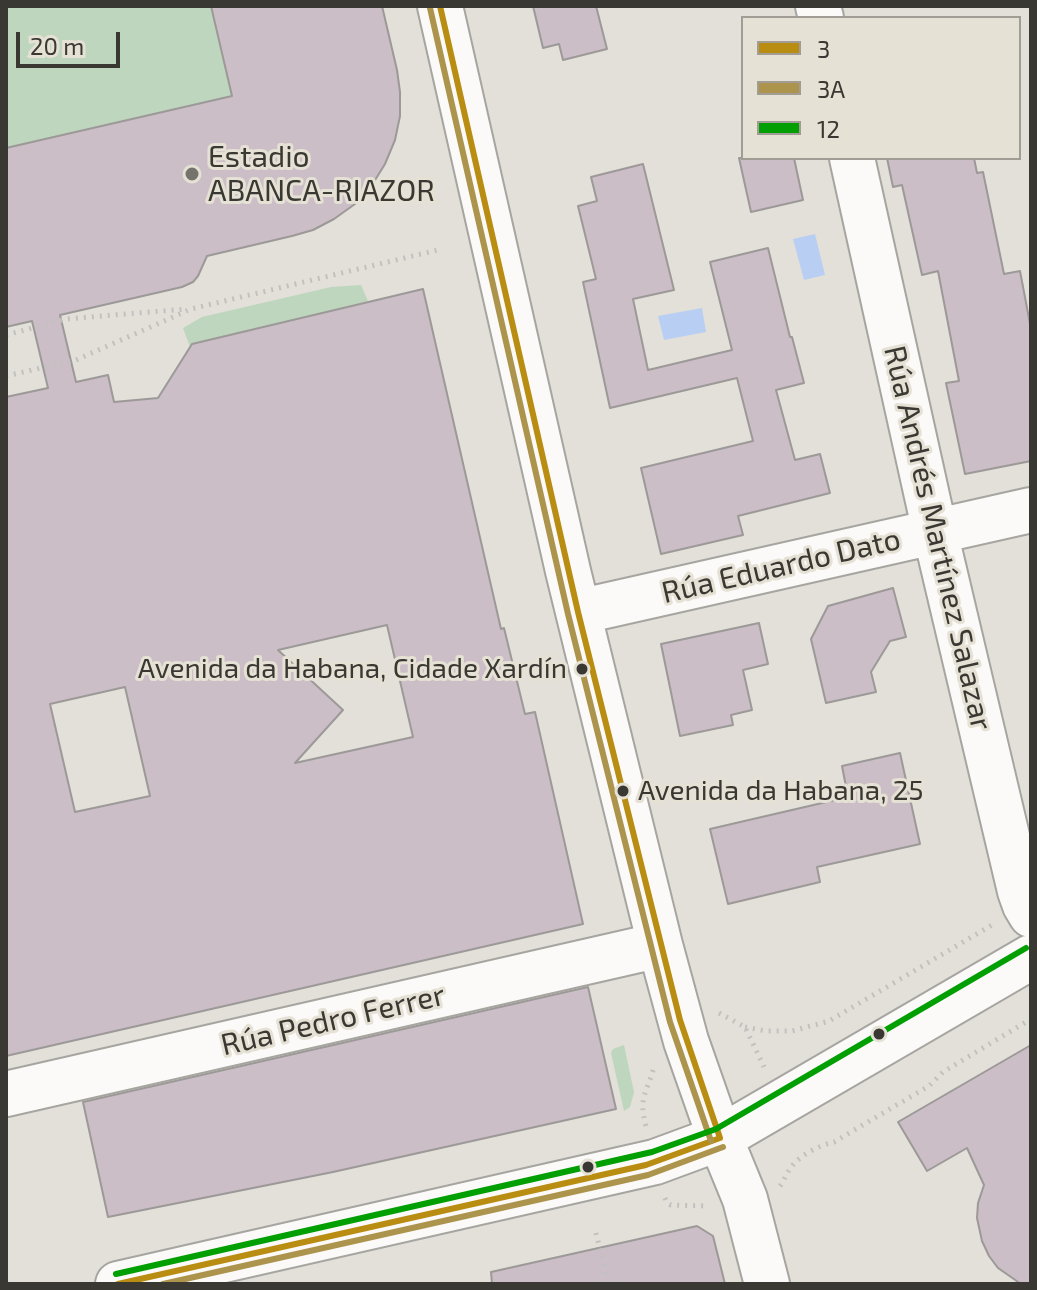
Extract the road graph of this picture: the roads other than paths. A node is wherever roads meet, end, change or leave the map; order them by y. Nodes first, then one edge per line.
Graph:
1 (440, 6) edge
2 (852, 160) edge
3 (1031, 510) edge
4 (935, 532) junction
5 (578, 612) junction
6 (1014, 918) edge
7 (660, 945) junction
8 (1031, 957) edge
9 (6, 1094) edge
10 (720, 1138) junction
11 (118, 1284) edge
12 (767, 1284) edge

1 - 5 street
2 - 4 street, Rúa Andrés Martínez Salazar
3 - 4 street, Rúa Eduardo Dato
4 - 5 street, Rúa Eduardo Dato
4 - 6 street, Rúa Andrés Martínez Salazar
5 - 7 street
7 - 9 street, Rúa Pedro Ferrer
7 - 10 street
8 - 10 street
10 - 11 street
10 - 12 street

